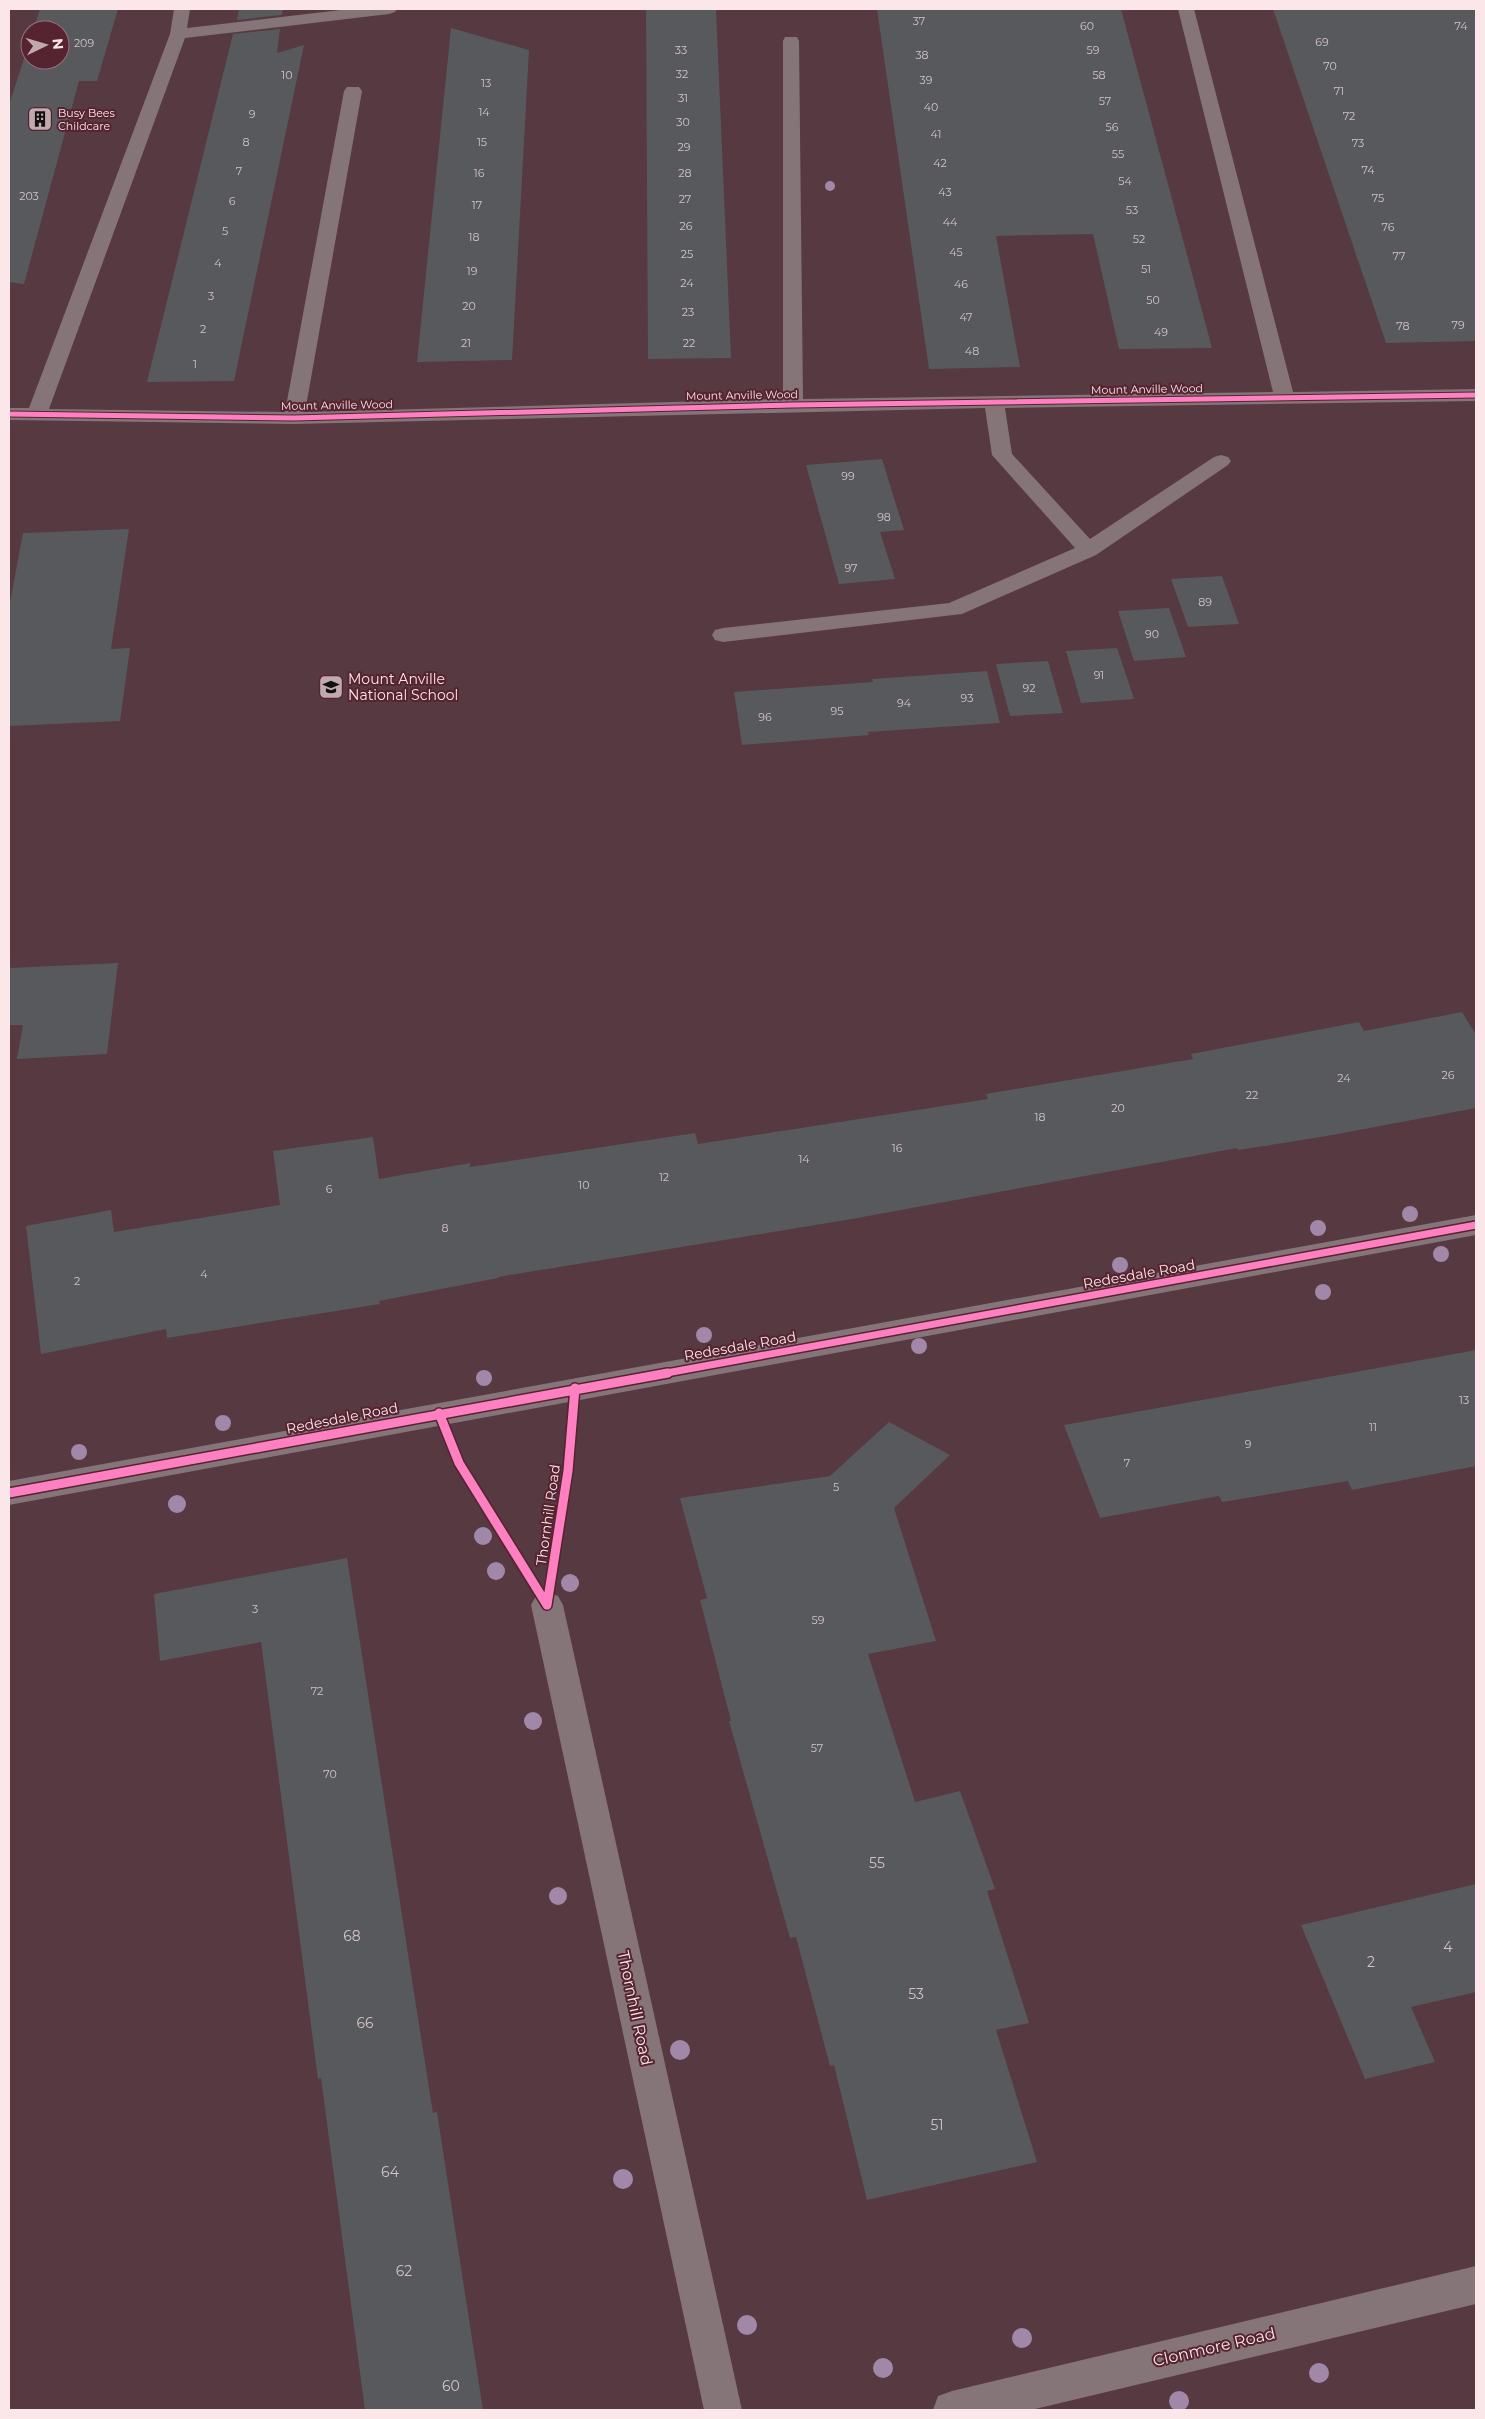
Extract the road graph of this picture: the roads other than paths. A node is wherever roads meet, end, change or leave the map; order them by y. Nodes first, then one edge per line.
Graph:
1 (182, 9) edge
2 (389, 9) edge
3 (1186, 9) edge
4 (312, 13) edge
5 (178, 34) junction
6 (791, 41) dead end
7 (353, 91) dead end
8 (1476, 395) edge
9 (1284, 397) junction
10 (994, 403) junction
11 (793, 405) junction
12 (9, 414) edge
13 (37, 414) junction
14 (294, 418) junction
15 (1221, 461) dead end
16 (1088, 550) junction
17 (722, 635) dead end
18 (1476, 1225) edge
19 (9, 1493) edge
20 (548, 1605) dead end
21 (1476, 2285) edge
22 (723, 2410) edge
23 (952, 2410) edge

1 - 5 street
2 - 4 street
3 - 9 street
4 - 5 street
5 - 13 street
6 - 11 street, Mount Anville Wood
7 - 14 street, Mount Anville Wood
8 - 9 street, Mount Anville Wood
9 - 10 street, Mount Anville Wood
10 - 11 street, Mount Anville Wood
10 - 16 street
11 - 14 street, Mount Anville Wood
12 - 13 street, Mount Anville Wood
13 - 14 street, Mount Anville Wood
15 - 16 street
16 - 17 street
18 - 19 street, Redesdale Road
20 - 22 street, Thornhill Road
21 - 23 street, Clonmore Road

